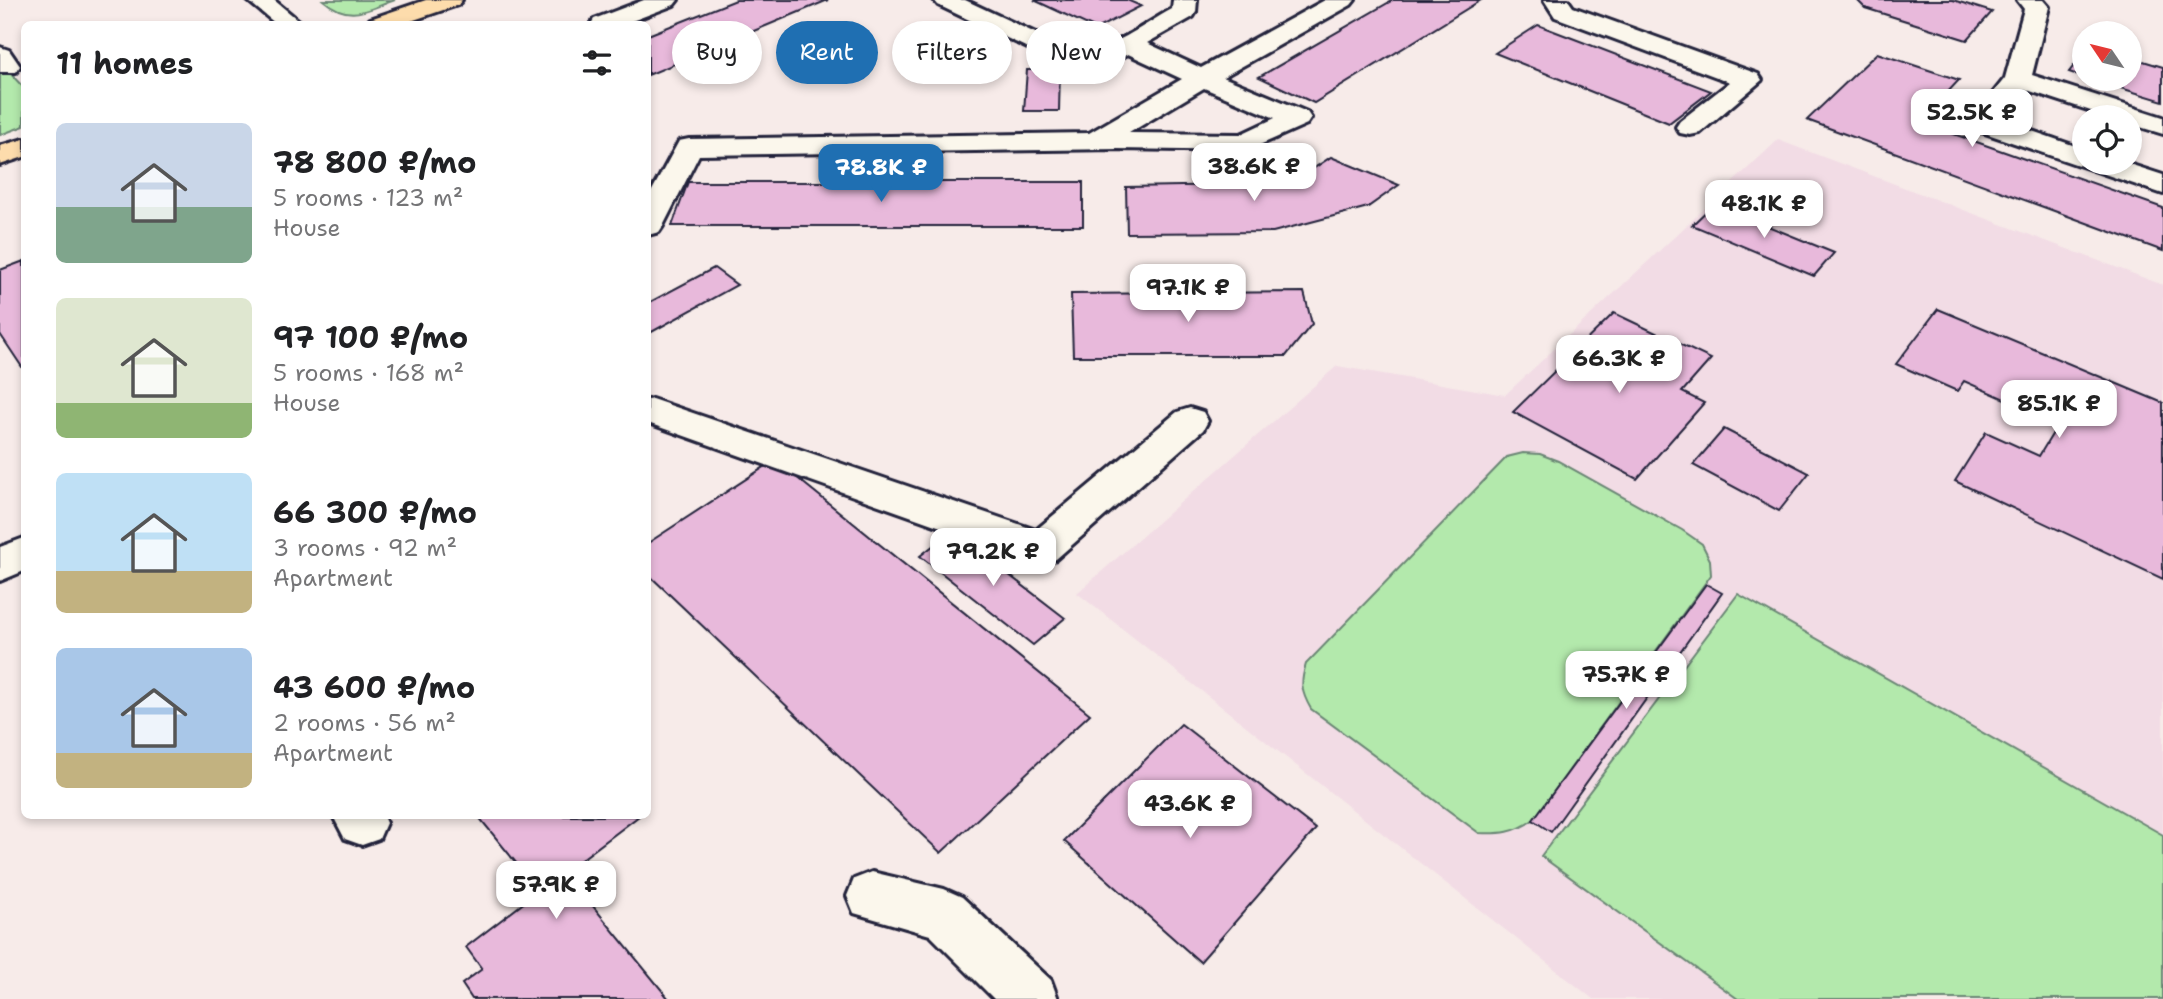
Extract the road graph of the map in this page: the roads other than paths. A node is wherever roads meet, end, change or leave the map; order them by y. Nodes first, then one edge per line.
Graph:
1 (259, 0) edge
2 (450, 0) edge
3 (666, 0) edge
4 (946, 0) edge
5 (1185, 0) edge
6 (1343, 0) edge
7 (1556, 0) edge
8 (2029, 0) edge
9 (286, 21) edge
10 (388, 21) edge
11 (611, 21) edge
12 (1128, 44) junction
13 (1202, 78) junction
14 (2018, 79) junction
15 (2163, 126) edge
16 (1690, 127) dead end
17 (1093, 142) junction
18 (21, 148) edge
19 (2072, 154) edge
20 (0, 156) edge
21 (2133, 175) edge
22 (2163, 185) edge
23 (651, 220) edge
24 (651, 411) edge
25 (1190, 421) dead end
26 (21, 555) edge
27 (0, 565) edge
28 (872, 896) dead end
29 (1032, 999) edge

1 - 9 lane
2 - 10 main road
3 - 11 lane
4 - 12 lane
5 - 12 lane
6 - 13 lane
7 - 16 lane
8 - 14 lane
12 - 13 lane
13 - 17 lane
13 - 17 lane
14 - 15 lane
14 - 19 lane
17 - 23 lane
18 - 20 main road
21 - 22 lane
24 - 25 lane
26 - 27 lane
28 - 29 lane

